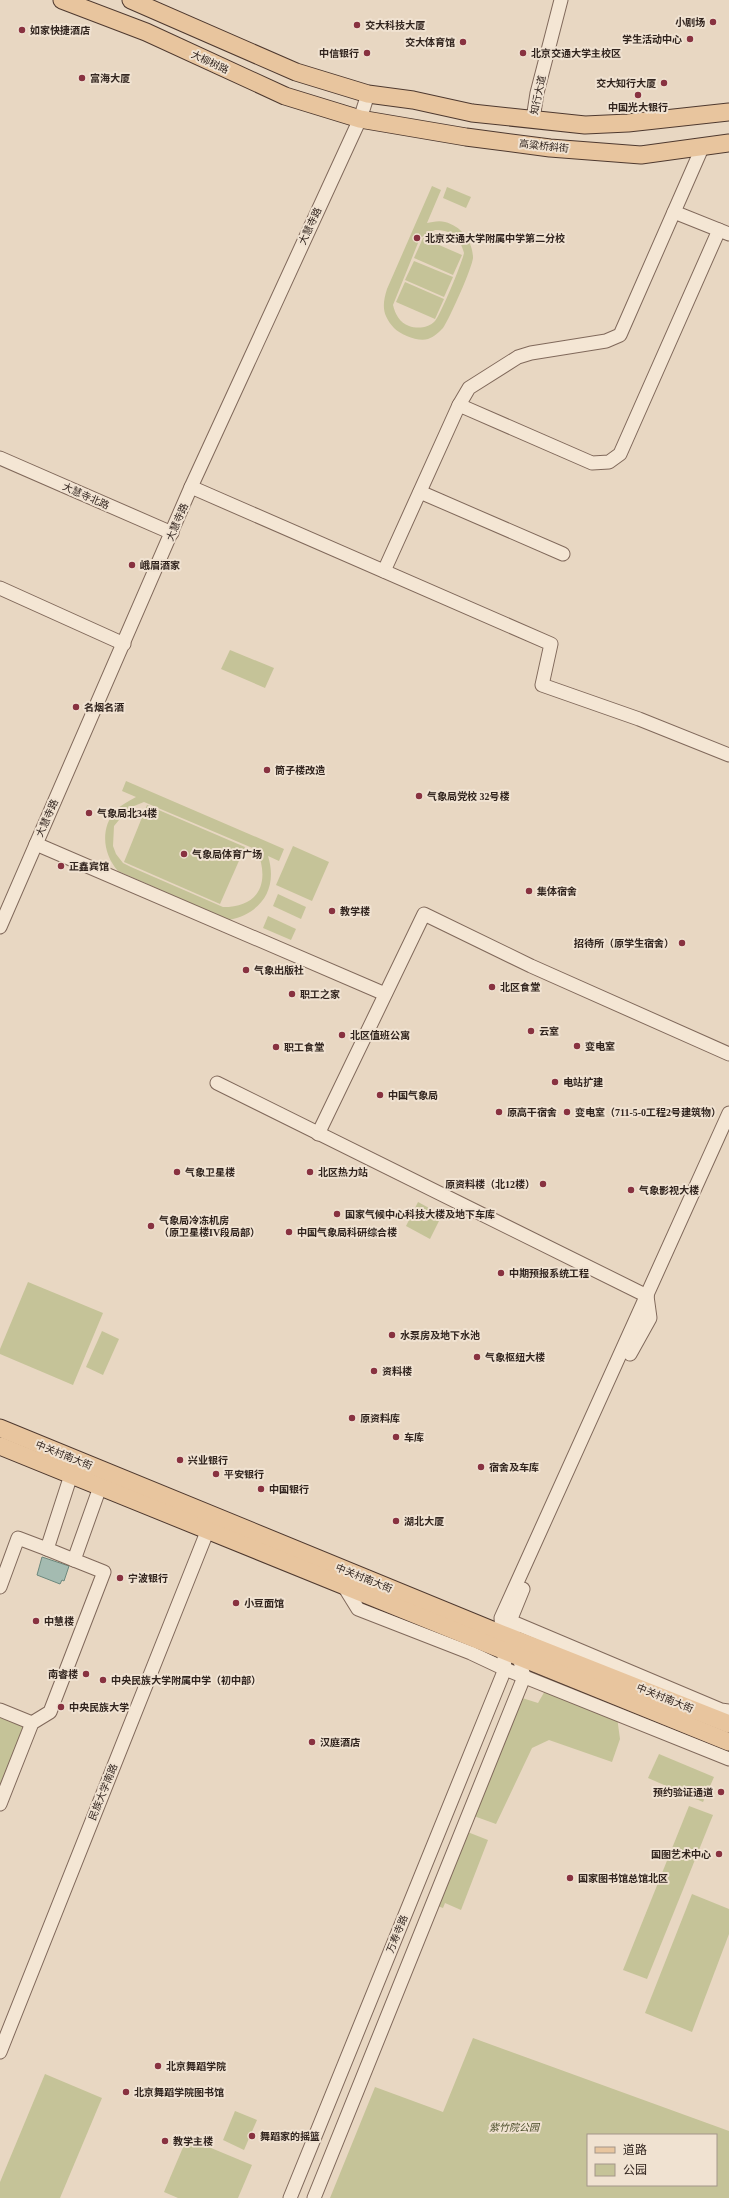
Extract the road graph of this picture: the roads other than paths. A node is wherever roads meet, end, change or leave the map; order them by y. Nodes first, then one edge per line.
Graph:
1 (62, 0) edge
2 (130, 0) edge
3 (561, 0) edge
4 (368, 94) junction
5 (729, 112) edge
6 (360, 119) junction
7 (533, 119) junction
8 (729, 144) edge
9 (702, 148) junction
10 (674, 212) junction
11 (724, 232) edge
12 (459, 405) junction
13 (0, 458) edge
14 (191, 487) junction
15 (420, 492) junction
16 (172, 534) junction
17 (563, 554) dead end
18 (384, 571) junction
19 (0, 588) edge
20 (124, 644) junction
21 (729, 755) edge
22 (36, 844) junction
23 (0, 927) edge
24 (384, 994) junction
25 (729, 1054) edge
26 (217, 1083) dead end
27 (729, 1113) edge
28 (318, 1134) junction
29 (647, 1296) junction
30 (0, 1428) edge
31 (0, 1446) edge
32 (71, 1475) junction
33 (100, 1487) junction
34 (207, 1532) junction
35 (47, 1550) junction
36 (74, 1560) junction
37 (0, 1588) edge
38 (346, 1588) junction
39 (508, 1637) junction
40 (505, 1669) junction
41 (524, 1677) junction
42 (0, 1710) edge
43 (726, 1715) edge
44 (32, 1723) junction
45 (729, 1742) edge
46 (729, 1760) edge
47 (0, 1804) edge
48 (0, 2052) edge
49 (290, 2198) edge
50 (314, 2198) edge

1 - 6 main road, 大柳树路
2 - 4 main road
3 - 7 street, 知行大道
4 - 6 street, 大慧寺路
4 - 7 main road
5 - 7 main road
6 - 9 main road, 高粱桥斜街
6 - 14 street, 大慧寺路
8 - 9 main road, 高粱桥斜街
9 - 10 street
10 - 11 street
10 - 12 street
11 - 12 street
12 - 15 street
13 - 16 street, 大慧寺北路
14 - 16 street, 大慧寺路
14 - 18 street
15 - 17 street
15 - 18 street
16 - 20 street, 大慧寺路
18 - 21 street
19 - 20 street
20 - 22 street, 大慧寺路
22 - 23 street, 大慧寺路
22 - 24 street
24 - 25 street
24 - 28 street
26 - 28 street
27 - 29 street
28 - 29 street
29 - 39 street
30 - 39 main road, 中关村南大街
31 - 32 main road, 中关村南大街
32 - 33 main road, 中关村南大街
32 - 35 street
33 - 34 main road, 中关村南大街
33 - 36 street
34 - 38 main road, 中关村南大街
34 - 48 street, 民族大学南路
35 - 36 street
35 - 37 street
36 - 44 street
38 - 39 main road, 中关村南大街
38 - 40 street, 中关村南大街
39 - 40 street
39 - 41 street
39 - 43 street, 中关村南大街
39 - 43 main road, 中关村南大街
39 - 45 main road, 中关村南大街
40 - 41 street, 中关村南大街
40 - 49 street, 万寿寺路
41 - 46 street, 中关村南大街
41 - 50 street
42 - 44 street
44 - 47 street

